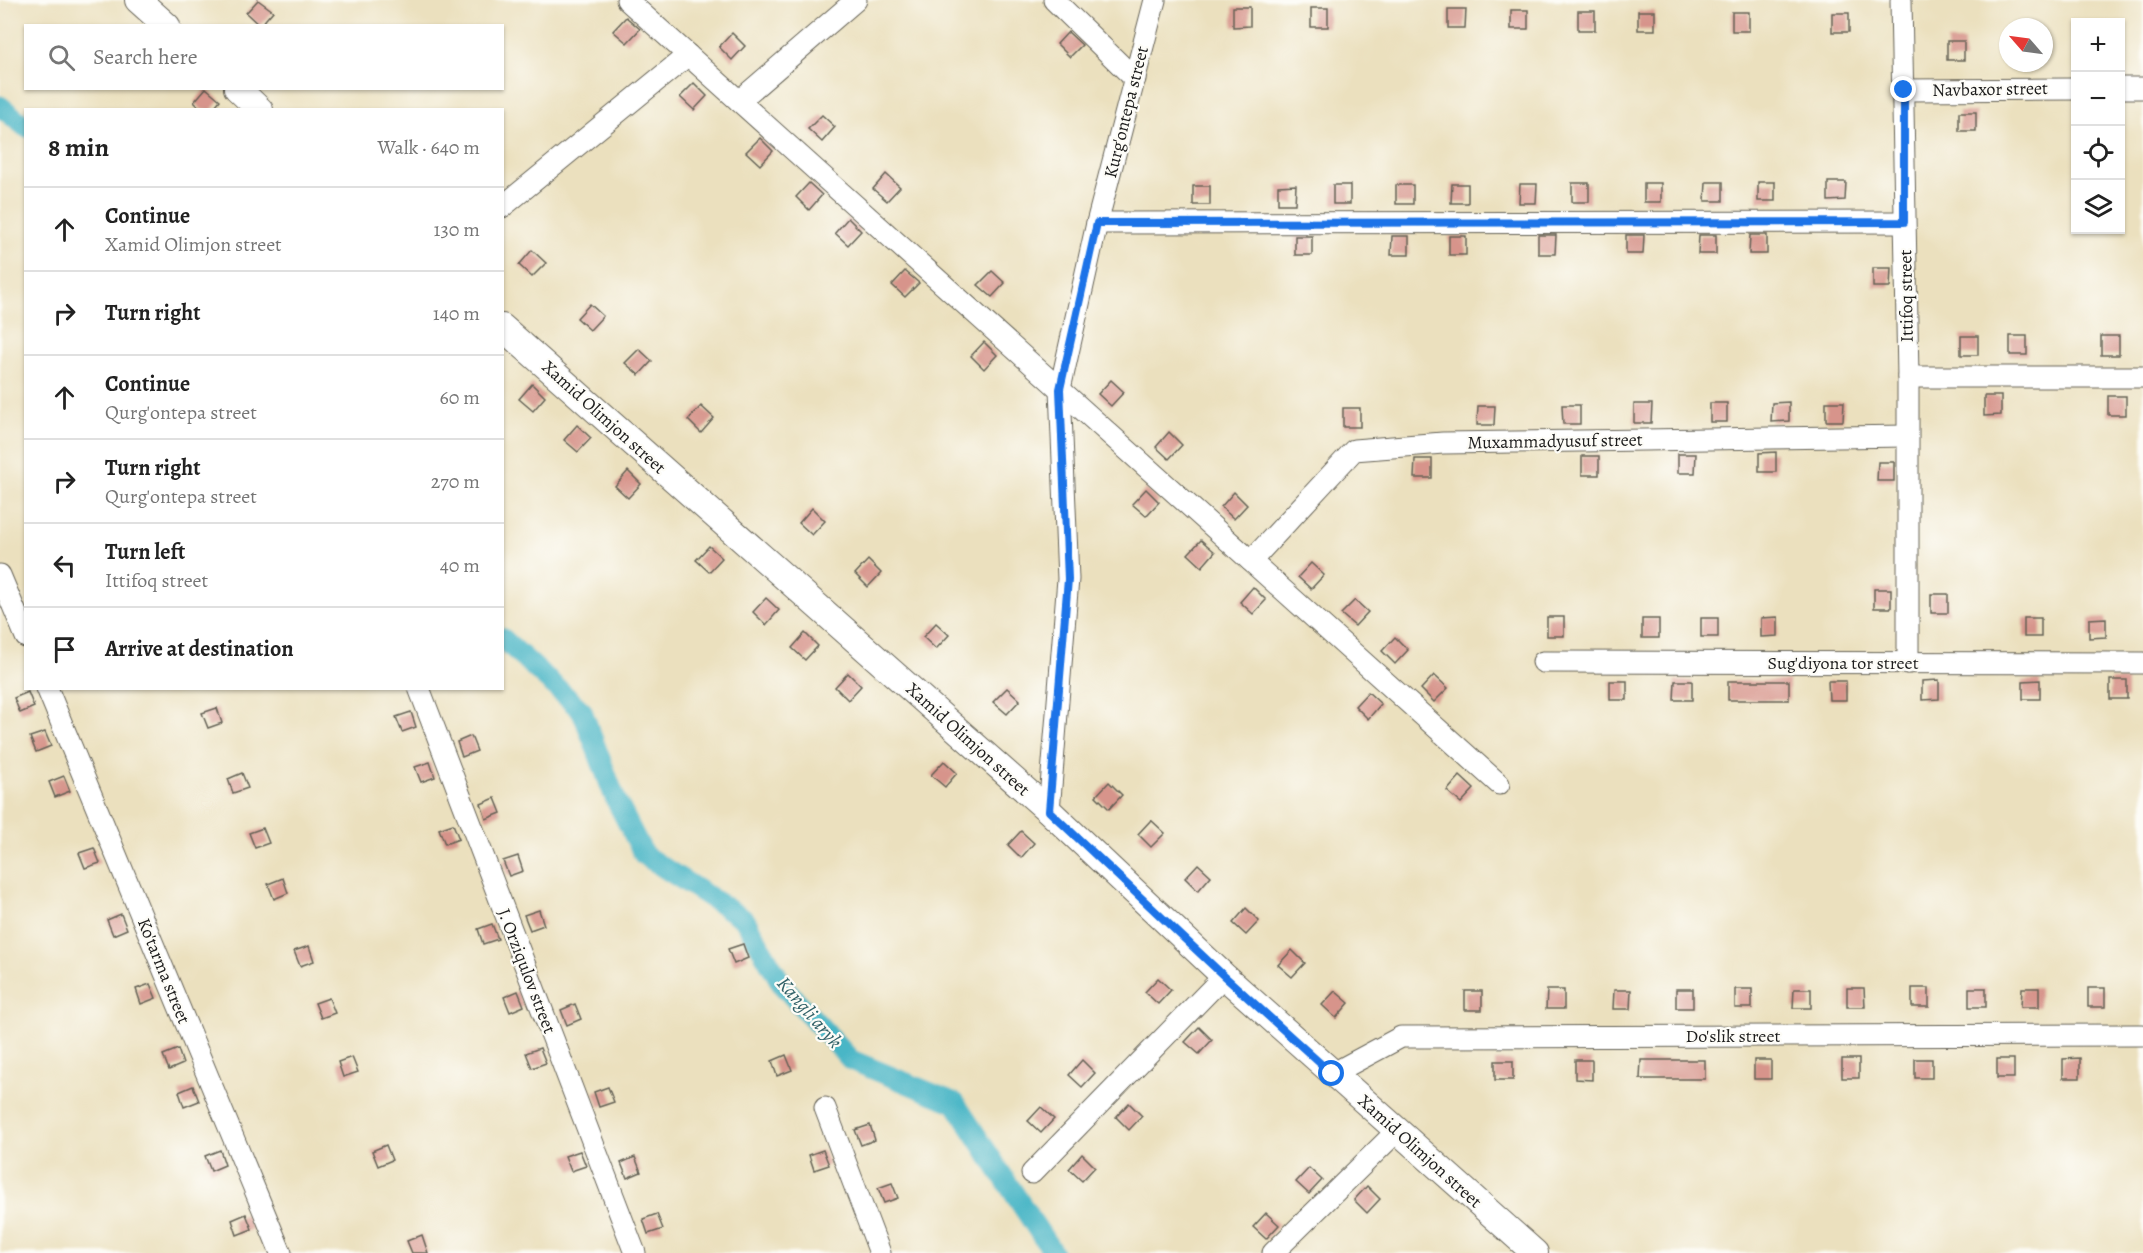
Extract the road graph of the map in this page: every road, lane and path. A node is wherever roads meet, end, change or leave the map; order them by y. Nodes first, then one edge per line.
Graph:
1 (138, 0) edge
2 (627, 0) edge
3 (856, 0) edge
4 (1053, 0) edge
5 (1155, 0) edge
6 (1901, 0) edge
7 (164, 24) edge
8 (688, 55) junction
9 (1135, 79) junction
10 (2071, 88) edge
11 (2125, 88) edge
12 (2143, 88) edge
13 (239, 90) edge
14 (1904, 90) junction
15 (739, 101) junction
16 (258, 108) edge
17 (504, 205) edge
18 (1904, 222) junction
19 (1097, 223) junction
20 (504, 329) edge
21 (1908, 377) junction
22 (2143, 377) edge
23 (1060, 389) junction
24 (1907, 436) junction
25 (1251, 561) junction
26 (0, 575) edge
27 (24, 632) edge
28 (1543, 662) dead end
29 (1908, 663) junction
30 (2143, 663) edge
31 (48, 690) edge
32 (420, 690) edge
33 (1499, 784) dead end
34 (1049, 811) junction
35 (1224, 976) junction
36 (2143, 1035) edge
37 (1332, 1074) junction
38 (825, 1108) dead end
39 (1397, 1131) junction
40 (1032, 1173) dead end
41 (281, 1253) edge
42 (634, 1253) edge
43 (880, 1253) edge
44 (1273, 1253) edge
45 (1535, 1253) edge

1 - 7 main road
2 - 8 street
3 - 15 street
4 - 9 street
5 - 9 street, Kurg'ontepa street
6 - 14 street, Ittifoq street
8 - 15 street
8 - 17 street
9 - 19 street, Kurg'ontepa street
10 - 14 street, Navbaxor street
11 - 12 street
13 - 16 main road
14 - 18 street, Ittifoq street
15 - 23 street
18 - 19 street
18 - 21 street, Ittifoq street
19 - 23 street, Kurg'ontepa street
20 - 34 main road, Xamid Olimjon street
21 - 22 street
21 - 24 street, Ittifoq street
23 - 25 street
23 - 34 street, Kurg'ontepa street
24 - 25 street, Muxammadyusuf street
24 - 29 street, Ittifoq street
25 - 33 street
26 - 27 street
28 - 29 street, Sug'diyona tor street
29 - 30 street, Sug'diyona tor street
31 - 41 street, Ko'tarma street
32 - 42 street, J. Orziqulov street
34 - 35 main road, Xamid Olimjon street
35 - 37 main road, Xamid Olimjon street
35 - 40 street
36 - 37 street, Do'slik street
37 - 39 main road, Xamid Olimjon street
38 - 43 street
39 - 44 street
39 - 45 main road, Xamid Olimjon street

